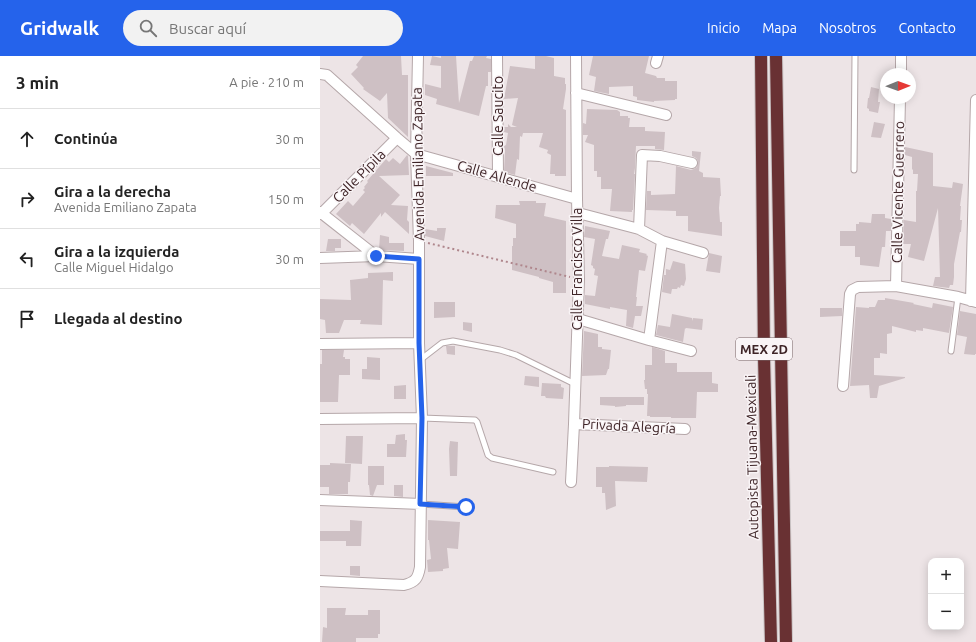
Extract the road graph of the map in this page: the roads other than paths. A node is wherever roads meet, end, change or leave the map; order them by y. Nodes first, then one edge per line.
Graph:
1 (418, 56) edge
2 (497, 56) edge
3 (576, 56) edge
4 (761, 56) edge
5 (776, 56) edge
6 (855, 56) edge
7 (901, 56) edge
8 (900, 68) edge
9 (320, 74) edge
10 (576, 92) junction
11 (976, 100) edge
12 (900, 104) edge
13 (666, 115) dead end
14 (397, 138) junction
15 (416, 154) junction
16 (692, 163) dead end
17 (854, 170) dead end
18 (498, 176) junction
19 (577, 199) junction
20 (321, 213) edge
21 (578, 213) junction
22 (639, 229) junction
23 (662, 241) junction
24 (703, 253) dead end
25 (376, 256) junction
26 (320, 258) edge
27 (419, 259) junction
28 (896, 286) junction
29 (958, 297) junction
30 (974, 302) edge
31 (578, 319) junction
32 (649, 340) junction
33 (419, 343) junction
34 (320, 344) edge
35 (691, 351) dead end
36 (951, 351) dead end
37 (420, 360) junction
38 (575, 384) junction
39 (843, 386) dead end
40 (422, 418) junction
41 (320, 419) edge
42 (574, 424) junction
43 (685, 429) dead end
44 (553, 472) dead end
45 (571, 482) dead end
46 (320, 500) edge
47 (420, 504) junction
48 (466, 507) dead end
49 (320, 582) edge
50 (771, 642) edge
51 (786, 642) edge

1 - 15 street, Avenida Emiliano Zapata
2 - 18 street, Calle Saucito
3 - 10 street, Calle Francisco Villa
4 - 50 highway, Autopista Tijuana-Mexicali / MEX 2D
5 - 51 highway, MEX 2D
6 - 17 lane
7 - 8 street
9 - 14 street
10 - 13 street
10 - 19 street, Calle Francisco Villa
11 - 30 street
12 - 28 street, Calle Vicente Guerrero
14 - 15 street
14 - 20 street, Calle Pípila
15 - 18 street, Calle Allende
15 - 27 street, Avenida Emiliano Zapata
16 - 22 street
18 - 19 street, Calle Allende
19 - 21 street, Calle Francisco Villa
20 - 25 street
21 - 22 street
21 - 31 street, Calle Francisco Villa
22 - 23 street
23 - 24 street
23 - 32 street
25 - 26 street
25 - 27 street
27 - 33 street, Avenida Emiliano Zapata
28 - 29 street
28 - 39 street
29 - 30 street
29 - 36 lane
31 - 32 street
31 - 38 street, Calle Francisco Villa
32 - 35 street
33 - 34 street
33 - 37 street, Avenida Emiliano Zapata
37 - 38 lane
37 - 40 street, Avenida Emiliano Zapata
38 - 42 street, Calle Francisco Villa
40 - 41 street
40 - 44 lane
40 - 47 street, Avenida Emiliano Zapata
42 - 43 street, Privada Alegría
42 - 45 street, Calle Francisco Villa
46 - 47 street
47 - 48 lane
47 - 49 street, Avenida Emiliano Zapata

